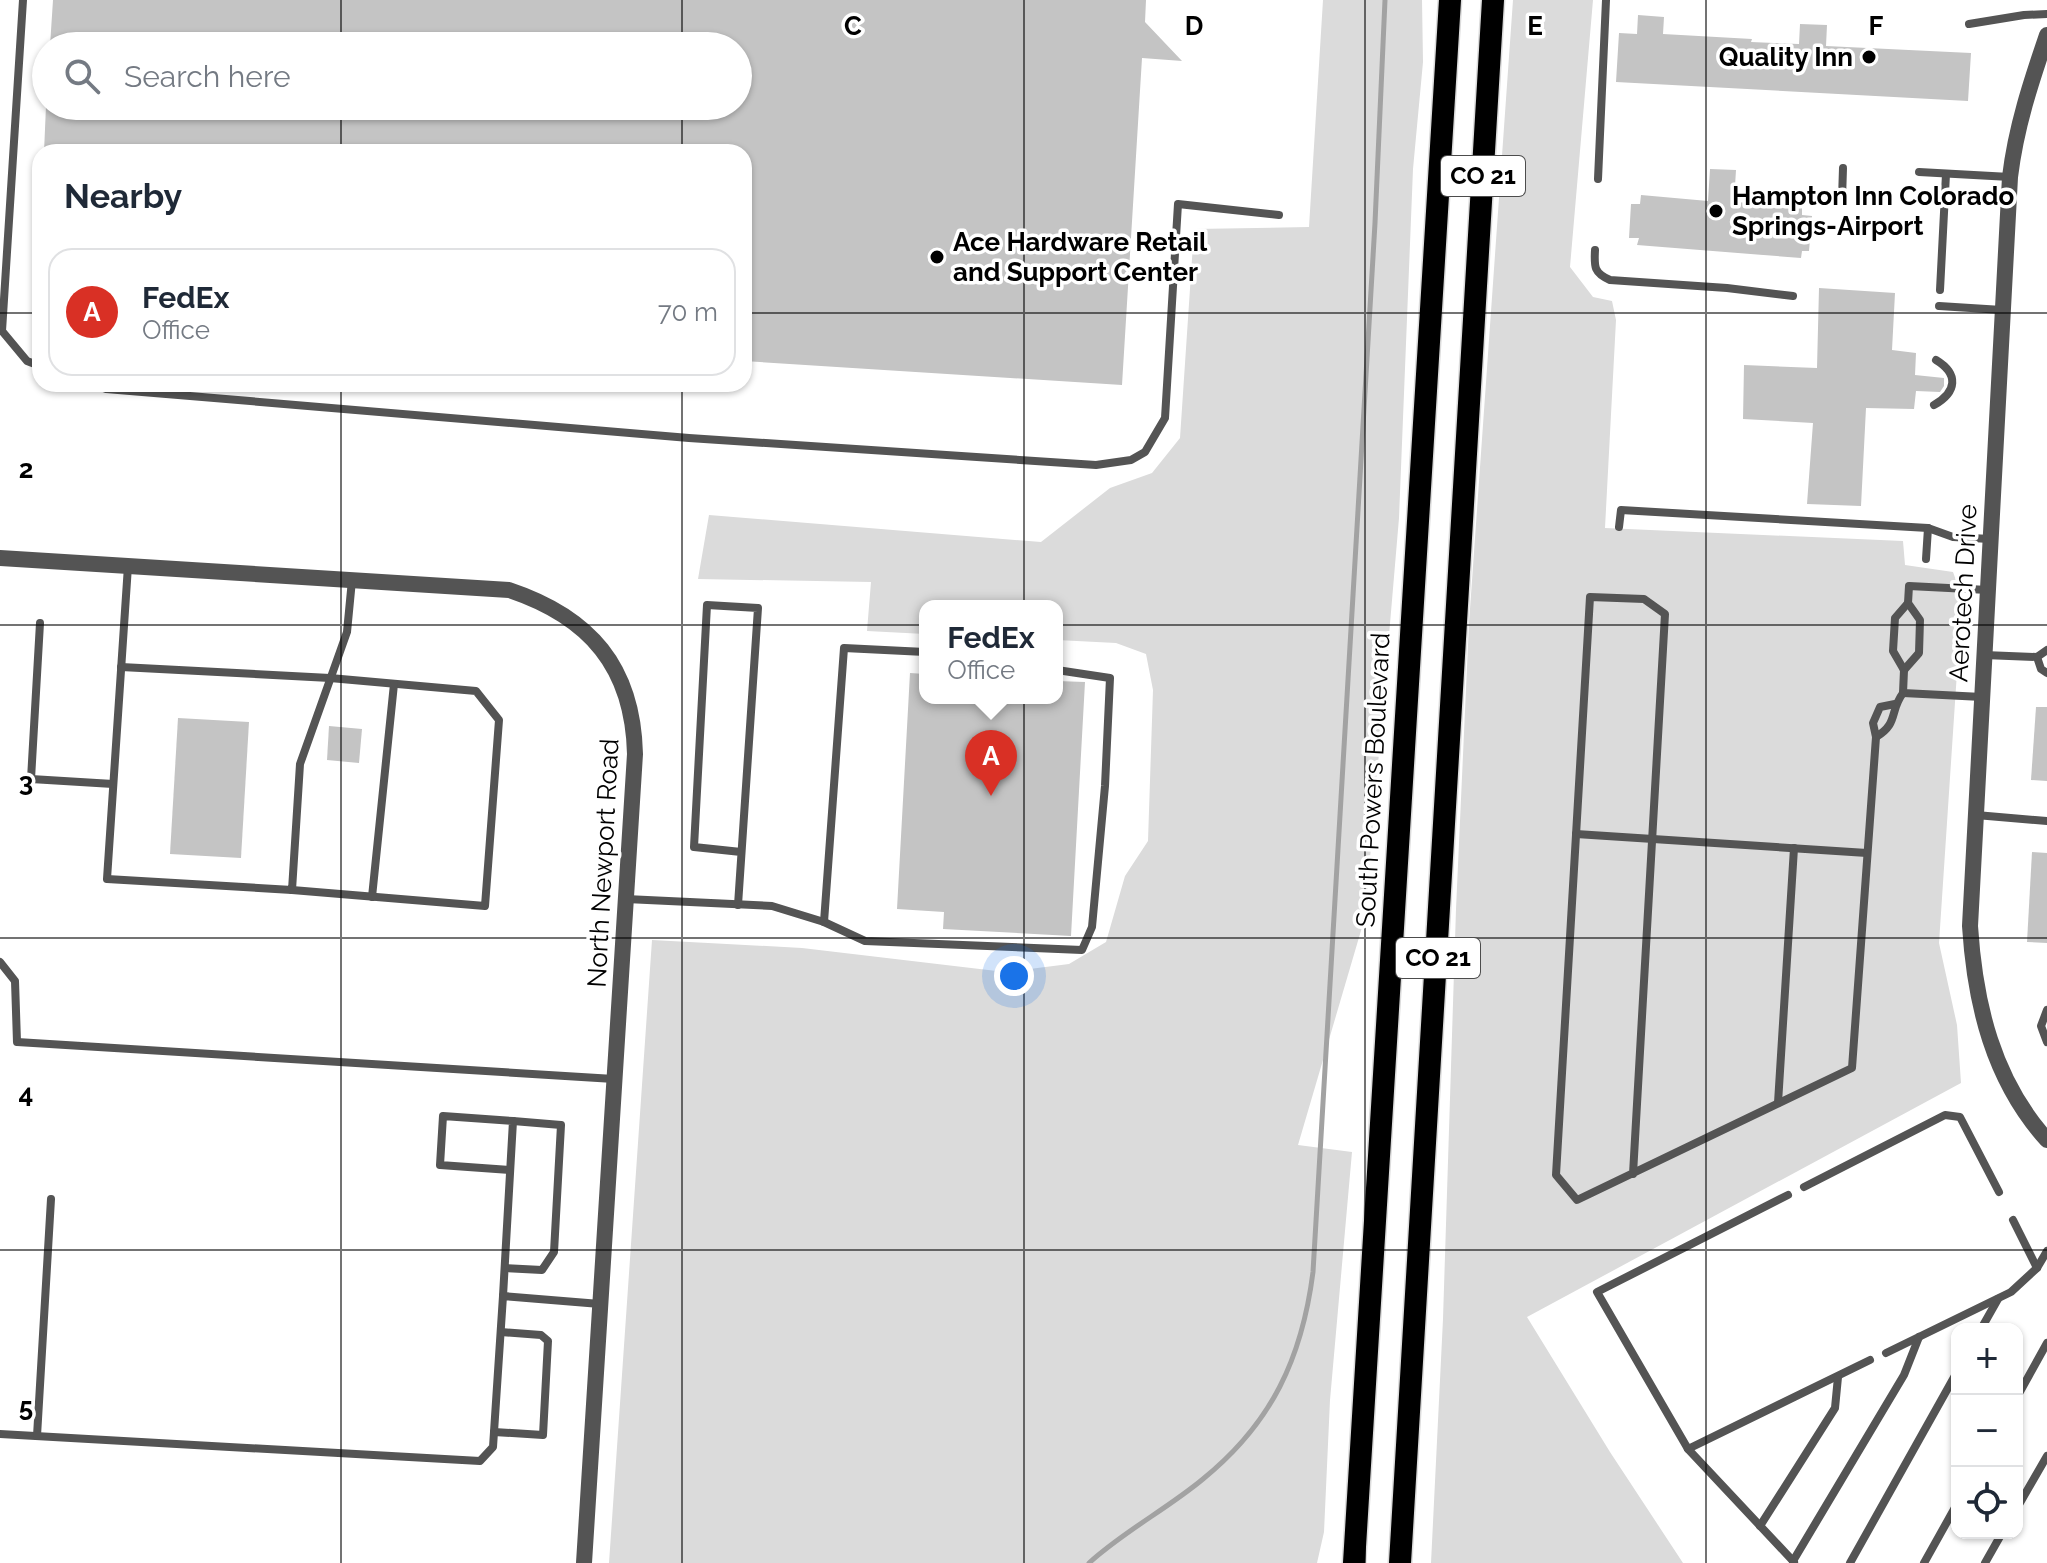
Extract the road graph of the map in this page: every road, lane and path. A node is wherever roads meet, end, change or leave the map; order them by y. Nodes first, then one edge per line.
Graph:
1 (23, 0) edge
2 (1437, 0) edge
3 (1450, 0) edge
4 (1493, 0) edge
5 (1504, 0) edge
6 (1606, 0) edge
7 (2047, 14) edge
8 (1969, 24) dead end
9 (2047, 35) edge
10 (1843, 168) dead end
11 (1919, 172) dead end
12 (1946, 174) junction
13 (2010, 177) junction
14 (1598, 179) dead end
15 (1438, 182) junction
16 (1842, 199) dead end
17 (1279, 215) dead end
18 (1595, 250) dead end
19 (1940, 290) dead end
20 (1793, 296) dead end
21 (1939, 306) dead end
22 (2003, 310) junction
23 (1474, 352) junction
24 (1936, 360) dead end
25 (32, 363) edge
26 (142, 392) edge
27 (1934, 405) dead end
28 (1619, 527) dead end
29 (1928, 528) junction
30 (1990, 539) junction
31 (0, 558) edge
32 (1926, 559) dead end
33 (128, 566) junction
34 (352, 579) junction
35 (1988, 590) junction
36 (1908, 603) junction
37 (40, 623) dead end
38 (2047, 650) edge
39 (919, 652) edge
40 (1984, 655) junction
41 (2037, 657) junction
42 (121, 667) junction
43 (1904, 670) junction
44 (1063, 671) edge
45 (2047, 673) edge
46 (330, 678) junction
47 (394, 684) junction
48 (1903, 693) junction
49 (1982, 697) junction
50 (1895, 704) junction
51 (1876, 737) junction
52 (113, 784) junction
53 (1976, 815) junction
54 (2047, 821) edge
55 (1576, 834) junction
56 (1652, 839) junction
57 (1794, 848) junction
58 (741, 852) junction
59 (1867, 853) junction
60 (292, 890) junction
61 (372, 897) junction
62 (626, 899) junction
63 (738, 905) junction
64 (824, 922) junction
65 (0, 962) edge
66 (2047, 1010) edge
67 (2047, 1042) edge
68 (615, 1079) junction
69 (1778, 1103) junction
70 (513, 1121) junction
71 (2047, 1140) edge
72 (510, 1170) junction
73 (1633, 1174) junction
74 (1804, 1187) dead end
75 (1999, 1192) dead end
76 (1788, 1195) dead end
77 (51, 1199) dead end
78 (2013, 1220) dead end
79 (2047, 1251) edge
80 (505, 1268) junction
81 (2037, 1268) junction
82 (503, 1296) junction
83 (1998, 1298) junction
84 (601, 1304) junction
85 (1984, 1323) edge
86 (501, 1332) junction
87 (1919, 1337) junction
88 (2047, 1343) edge
89 (1886, 1353) dead end
90 (1870, 1360) dead end
91 (1838, 1377) junction
92 (1951, 1383) edge
93 (2018, 1395) edge
94 (494, 1432) junction
95 (0, 1434) edge
96 (37, 1436) junction
97 (1688, 1449) junction
98 (2047, 1456) edge
99 (2023, 1498) edge
100 (1951, 1515) edge
101 (1760, 1526) junction
102 (1999, 1539) edge
103 (1794, 1562) edge
104 (584, 1563) edge
105 (1354, 1563) edge
106 (1400, 1563) edge
107 (1850, 1563) edge
108 (1924, 1563) edge
109 (1985, 1563) edge

1 - 25 lane
2 - 15 highway
3 - 15 highway, South Powers Boulevard / CO 21
4 - 23 highway, CO 21
5 - 23 highway
6 - 14 lane
7 - 8 lane
9 - 13 street, Aerotech Drive
10 - 16 lane
11 - 12 lane
12 - 13 lane
12 - 19 lane
13 - 22 street, Aerotech Drive
15 - 105 highway, South Powers Boulevard / CO 21
17 - 26 lane
18 - 20 lane
21 - 22 lane
22 - 30 street, Aerotech Drive
23 - 106 highway, CO 21
24 - 27 lane
28 - 29 lane
29 - 30 lane
29 - 32 lane
30 - 35 street, Aerotech Drive
31 - 33 street, North Newport Road
33 - 34 street, North Newport Road
33 - 42 lane
34 - 46 lane
34 - 62 street, North Newport Road
35 - 36 lane
35 - 40 street, Aerotech Drive
36 - 43 lane
36 - 43 lane
37 - 52 lane
38 - 41 lane
39 - 64 lane
40 - 41 lane
40 - 49 street, Aerotech Drive
41 - 45 lane
42 - 46 lane
42 - 52 lane
43 - 48 lane
44 - 64 lane
46 - 47 lane
46 - 60 lane
47 - 61 lane
47 - 61 lane
48 - 49 lane
48 - 50 lane
49 - 53 street, Aerotech Drive
50 - 51 lane
50 - 51 lane
51 - 59 lane
52 - 60 lane
53 - 54 lane
53 - 71 street, Aerotech Drive
55 - 56 lane
55 - 56 lane
55 - 73 lane
56 - 57 lane
56 - 73 lane
57 - 59 lane
57 - 69 lane
58 - 58 lane
58 - 63 lane
59 - 69 lane
60 - 61 lane
62 - 63 lane
62 - 68 street, North Newport Road
63 - 64 lane
65 - 68 lane
66 - 67 lane
68 - 84 street, North Newport Road
69 - 73 lane
70 - 72 lane
70 - 72 lane
70 - 80 lane
72 - 80 lane
74 - 75 lane
76 - 97 lane
77 - 96 lane
78 - 81 lane
79 - 81 lane
80 - 82 lane
81 - 83 lane
82 - 84 lane
82 - 86 lane
83 - 85 lane
83 - 87 lane
84 - 104 street, North Newport Road
86 - 94 lane
86 - 94 lane
87 - 89 lane
87 - 103 lane
88 - 93 lane
90 - 91 lane
91 - 97 lane
91 - 101 lane
92 - 107 lane
94 - 96 lane
95 - 96 lane
97 - 101 lane
98 - 99 lane
100 - 108 lane
101 - 103 lane
102 - 109 lane

